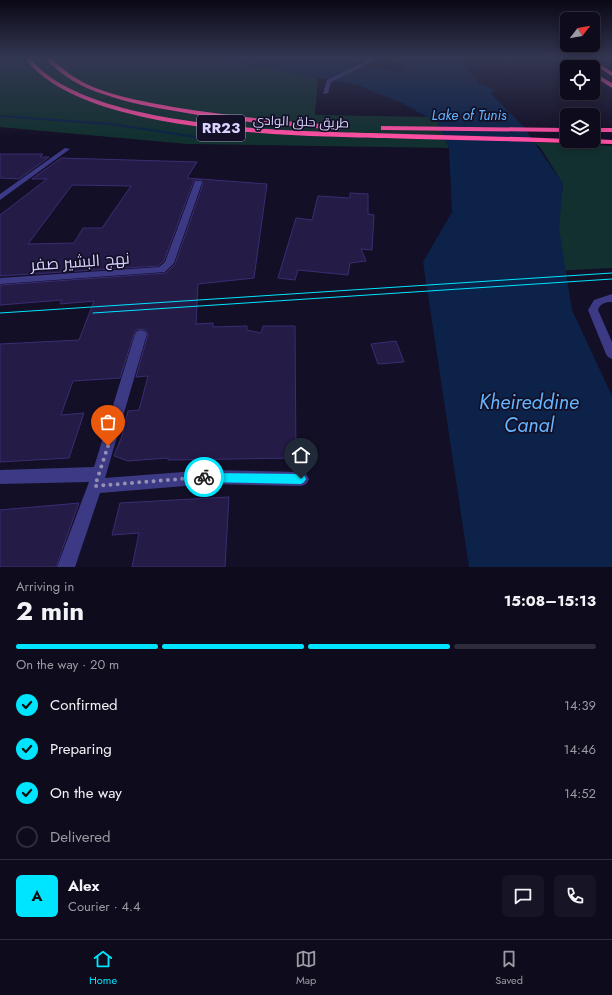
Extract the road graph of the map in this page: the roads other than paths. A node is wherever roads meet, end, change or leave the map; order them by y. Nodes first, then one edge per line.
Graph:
1 (57, 84) edge
2 (87, 84) edge
3 (329, 84) edge
4 (325, 93) dead end
5 (350, 127) dead end
6 (373, 127) dead end
7 (560, 130) edge
8 (600, 130) edge
9 (612, 130) edge
10 (560, 141) edge
11 (600, 142) edge
12 (612, 142) edge
13 (67, 148) dead end
14 (198, 183) dead end
15 (0, 198) edge
16 (0, 281) edge
17 (612, 298) edge
18 (140, 334) dead end
19 (612, 354) edge
20 (0, 477) edge
21 (301, 479) dead end
22 (97, 480) junction
23 (66, 567) edge

1 - 10 highway, طريق حلق الوادي / RR23
2 - 5 highway, طريق حلق الوادي / RR23
3 - 4 street
6 - 7 highway
8 - 9 highway
11 - 12 highway
13 - 15 street
14 - 16 street, نهج البشير صفر
17 - 19 street
18 - 22 street
20 - 22 street
21 - 22 street
22 - 23 street

